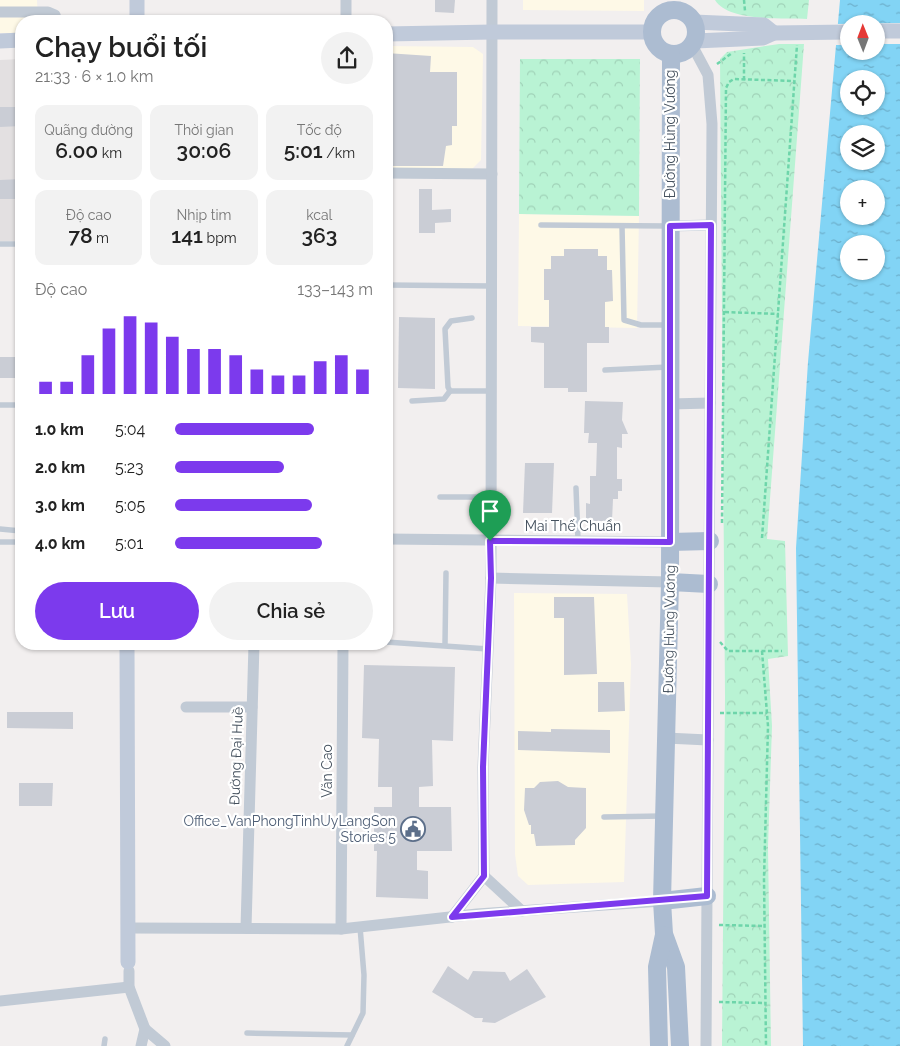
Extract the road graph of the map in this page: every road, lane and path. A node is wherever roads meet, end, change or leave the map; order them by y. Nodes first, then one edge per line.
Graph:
1 (137, 0) edge
2 (346, 0) edge
3 (492, 0) edge
4 (744, 0) edge
5 (679, 5) edge
6 (0, 12) edge
7 (745, 12) dead end
8 (55, 15) edge
9 (137, 15) edge
10 (346, 15) edge
11 (694, 22) junction
12 (885, 31) edge
13 (900, 31) edge
14 (492, 32) junction
15 (652, 32) junction
16 (774, 32) junction
17 (840, 33) edge
18 (393, 34) edge
19 (799, 38) junction
20 (15, 40) edge
21 (0, 41) edge
22 (693, 43) junction
23 (671, 54) junction
24 (717, 64) dead end
25 (744, 80) junction
26 (794, 81) junction
27 (393, 173) edge
28 (492, 174) junction
29 (541, 225) dead end
30 (711, 225) junction
31 (622, 226) junction
32 (670, 226) junction
33 (0, 244) edge
34 (15, 244) edge
35 (393, 285) edge
36 (492, 286) junction
37 (725, 312) junction
38 (779, 314) junction
39 (472, 318) dead end
40 (670, 325) junction
41 (670, 367) junction
42 (606, 370) dead end
43 (450, 390) junction
44 (491, 391) junction
45 (412, 401) dead end
46 (710, 403) junction
47 (670, 404) junction
48 (0, 405) edge
49 (15, 405) edge
50 (576, 488) dead end
51 (440, 497) dead end
52 (491, 497) junction
53 (722, 525) dead end
54 (0, 529) edge
55 (15, 530) edge
56 (762, 538) dead end
57 (393, 539) edge
58 (578, 540) junction
59 (490, 541) junction
60 (710, 541) junction
61 (0, 542) edge
62 (15, 542) edge
63 (670, 542) junction
64 (446, 573) dead end
65 (491, 578) junction
66 (670, 582) junction
67 (709, 584) junction
68 (393, 642) edge
69 (445, 644) junction
70 (488, 649) junction
71 (127, 650) edge
72 (254, 650) edge
73 (343, 650) edge
74 (719, 650) dead end
75 (762, 651) junction
76 (782, 651) dead end
77 (186, 707) dead end
78 (252, 707) junction
79 (720, 708) dead end
80 (720, 713) junction
81 (767, 713) junction
82 (720, 722) dead end
83 (666, 738) junction
84 (708, 740) junction
85 (664, 816) junction
86 (604, 817) dead end
87 (484, 876) junction
88 (707, 896) junction
89 (662, 901) junction
90 (522, 911) junction
91 (452, 917) junction
92 (765, 926) junction
93 (360, 927) junction
94 (129, 928) junction
95 (246, 928) junction
96 (341, 929) junction
97 (719, 930) dead end
98 (664, 934) junction
99 (128, 966) joint
100 (129, 987) junction
101 (719, 993) dead end
102 (0, 1001) edge
103 (719, 1002) junction
104 (765, 1003) junction
105 (719, 1011) dead end
106 (145, 1029) junction
107 (247, 1033) dead end
108 (352, 1035) junction
109 (141, 1046) edge
110 (165, 1046) edge
111 (346, 1046) edge
112 (660, 1046) edge
113 (680, 1046) edge
114 (706, 1046) edge
115 (766, 1046) edge

1 - 9 street
2 - 10 street
3 - 14 street
4 - 7 path
5 - 11 main road
5 - 15 main road
6 - 8 street
11 - 16 street
11 - 22 main road
12 - 13 street
14 - 15 street
14 - 18 street
14 - 28 street
15 - 23 main road
16 - 19 street
16 - 22 street
17 - 19 street
19 - 26 path
20 - 21 street
22 - 23 main road
22 - 30 street
23 - 32 main road, Đường Hùng Vương
24 - 25 path
25 - 26 path
25 - 37 path
26 - 38 path
27 - 28 street
28 - 36 street
29 - 31 lane
30 - 32 street
30 - 46 street
31 - 32 lane
31 - 40 lane
32 - 40 main road, Đường Hùng Vương
33 - 34 lane
35 - 36 lane
36 - 44 street
37 - 38 path
37 - 53 path
38 - 56 path
39 - 43 lane
40 - 41 main road, Đường Hùng Vương
41 - 42 lane
41 - 47 main road, Đường Hùng Vương
43 - 44 lane
43 - 45 lane
44 - 52 street
46 - 47 street
46 - 60 street
47 - 63 main road, Đường Hùng Vương
48 - 49 lane
50 - 58 lane
51 - 52 lane
52 - 59 street
54 - 55 lane
57 - 59 street, Mai Thế Chuẩn
58 - 59 street, Mai Thế Chuẩn
58 - 63 street, Mai Thế Chuẩn
59 - 65 street
60 - 63 main road
60 - 67 street
61 - 62 lane
63 - 66 main road, Đường Hùng Vương
64 - 69 lane
65 - 66 street
65 - 70 street
66 - 67 main road
66 - 83 main road, Đường Hùng Vương
67 - 84 street
68 - 69 lane
69 - 70 lane
70 - 87 street
71 - 94 street
72 - 78 street, Đường Đại Huề
73 - 96 street, Văn Cao
74 - 75 path
75 - 76 path
75 - 81 path
77 - 78 street
78 - 95 street, Đường Đại Huề
79 - 80 path
80 - 81 path
80 - 82 path
81 - 92 path
83 - 84 street
83 - 85 main road, Đường Hùng Vương
84 - 88 street
85 - 86 lane
85 - 89 main road, Đường Hùng Vương
87 - 90 street
87 - 91 street
88 - 89 main road
88 - 114 street
89 - 90 street
89 - 98 main road, Đường Hùng Vương
90 - 91 street
91 - 93 street
92 - 97 path
92 - 104 path
93 - 96 street
93 - 108 lane
94 - 95 street
94 - 99 street
95 - 96 street
98 - 112 main road, Đường Hùng Vương
98 - 113 main road, Đường Hùng Vương
99 - 100 street
100 - 102 street
100 - 106 street
101 - 103 path
103 - 104 path
103 - 105 path
104 - 115 path
106 - 109 street
106 - 110 street
107 - 108 lane
108 - 111 lane

